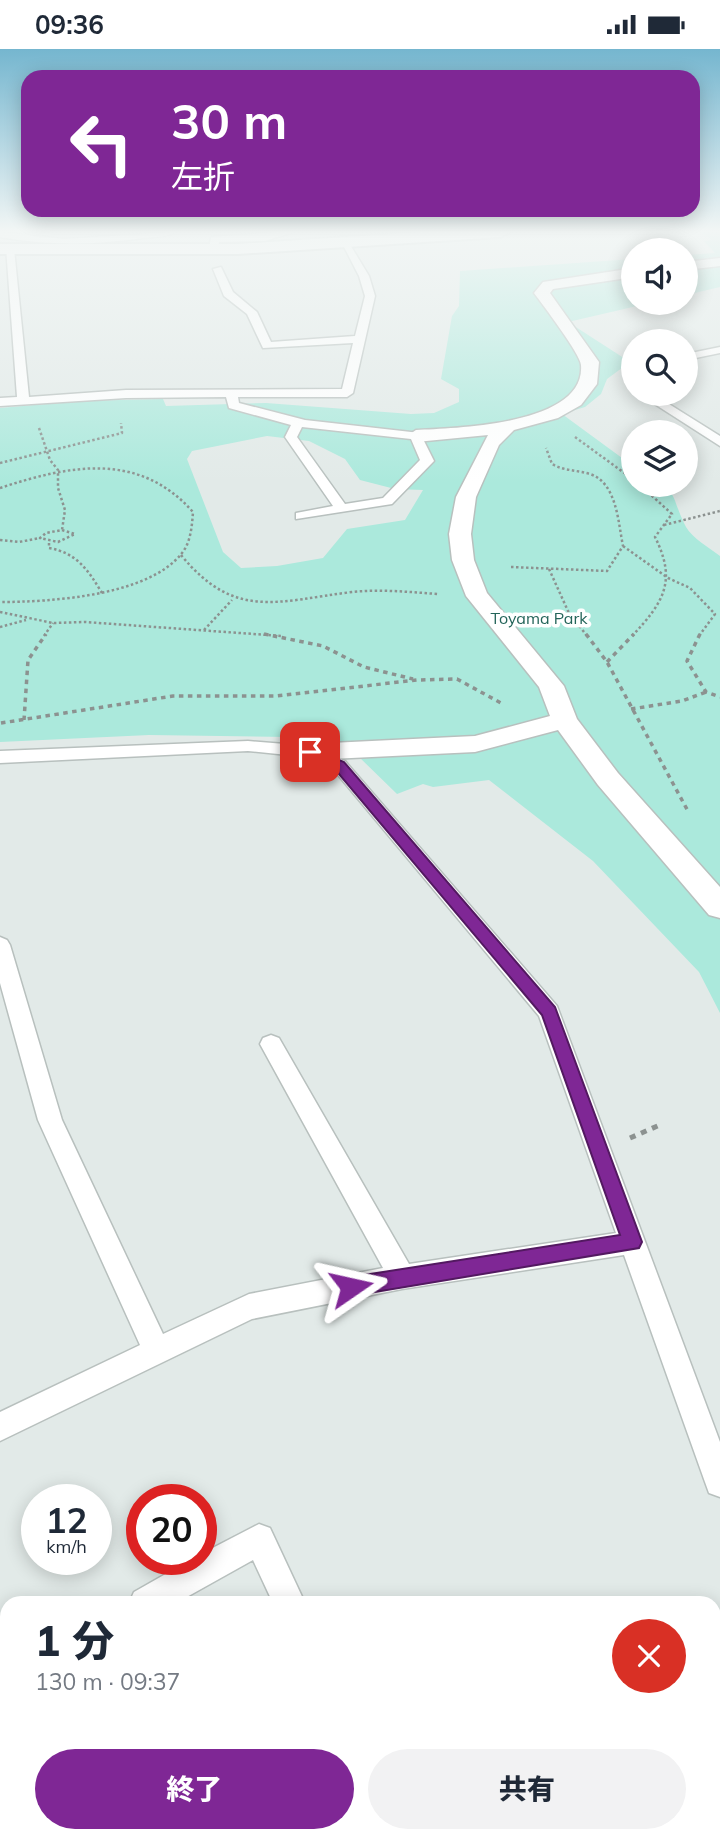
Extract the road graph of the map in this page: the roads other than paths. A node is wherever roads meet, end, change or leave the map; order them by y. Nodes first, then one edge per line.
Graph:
1 (12, 316) edge
2 (254, 316) edge
3 (366, 316) edge
4 (558, 316) edge
5 (362, 339) junction
6 (720, 350) edge
7 (698, 355) edge
8 (231, 394) junction
9 (23, 400) junction
10 (0, 403) edge
11 (664, 406) edge
12 (299, 421) junction
13 (506, 429) junction
14 (416, 436) junction
15 (720, 442) edge
16 (342, 509) junction
17 (301, 516) dead end
18 (554, 723) junction
19 (310, 752) junction
20 (0, 757) edge
21 (720, 907) edge
22 (0, 946) edge
23 (271, 1044) dead end
24 (632, 1242) junction
25 (402, 1277) junction
26 (156, 1350) junction
27 (0, 1427) edge
28 (720, 1482) edge
29 (157, 1596) edge
30 (286, 1596) edge

1 - 9 lane
2 - 5 lane
3 - 5 lane
4 - 13 street
5 - 8 lane
6 - 7 lane
8 - 9 lane
8 - 12 lane
9 - 10 lane
11 - 15 lane
12 - 14 lane
12 - 16 lane
13 - 14 street
13 - 18 street
14 - 16 lane
16 - 17 lane
18 - 19 street
18 - 21 street
19 - 20 lane
19 - 24 lane
22 - 26 lane
23 - 25 lane
24 - 25 lane
24 - 28 lane
25 - 26 lane
26 - 27 lane
29 - 30 lane

